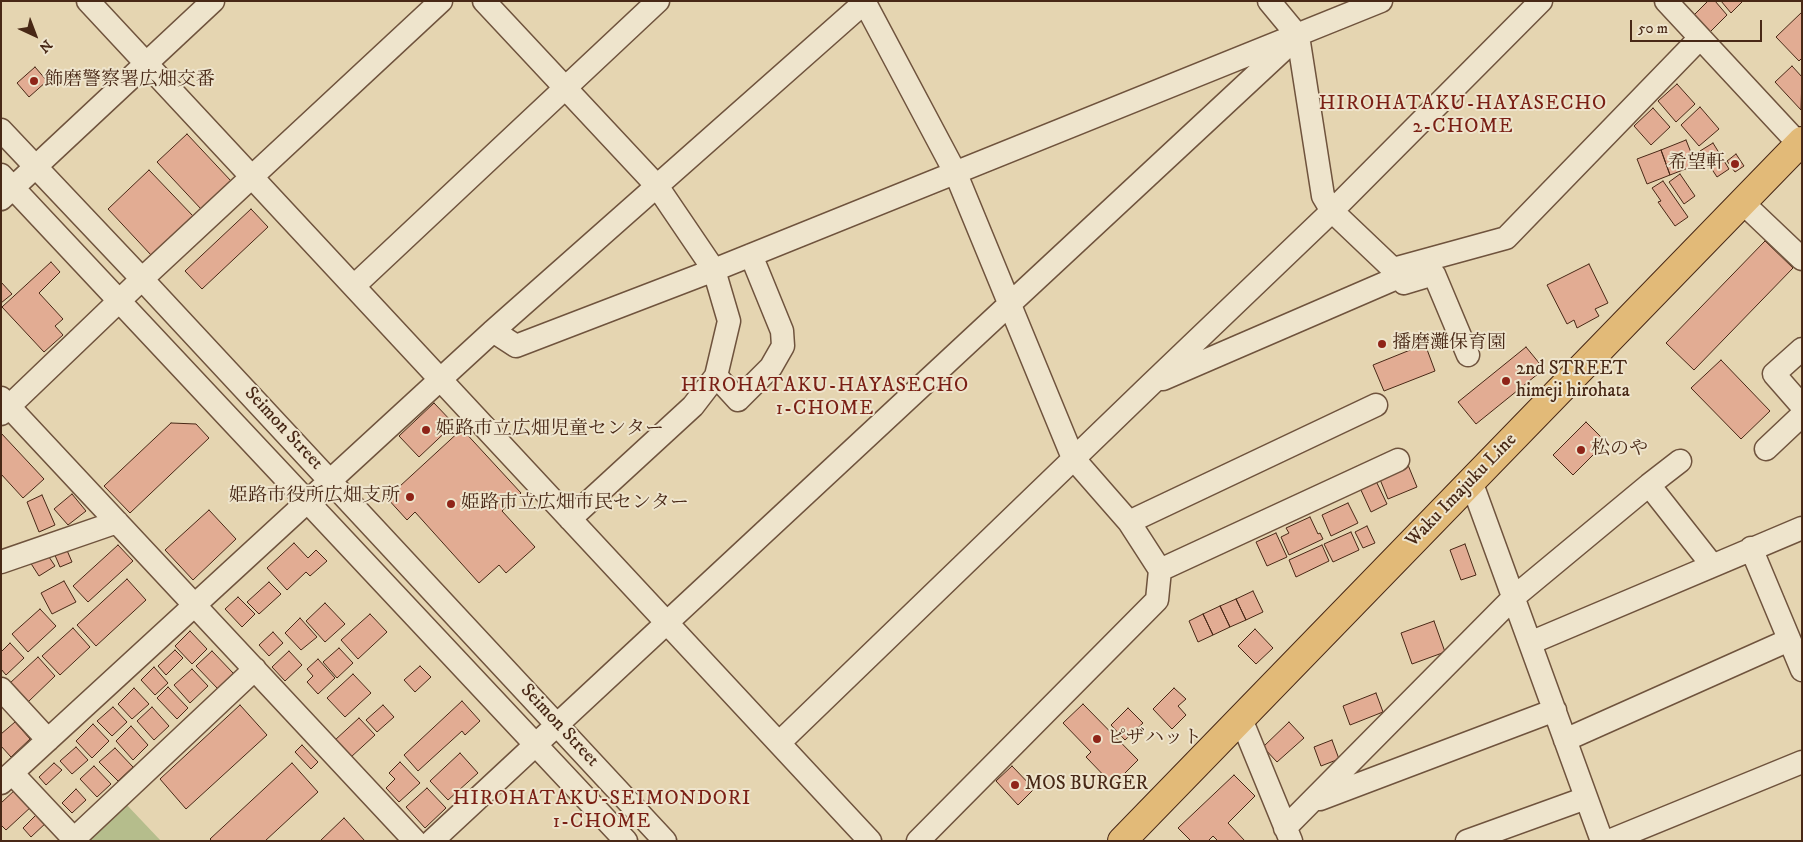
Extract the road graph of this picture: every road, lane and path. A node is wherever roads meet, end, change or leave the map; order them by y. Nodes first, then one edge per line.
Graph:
1 (88, 1) edge
2 (213, 1) edge
3 (441, 1) edge
4 (484, 1) edge
5 (658, 1) edge
6 (1269, 1) edge
7 (1381, 1) edge
8 (1541, 1) edge
9 (1666, 1) edge
10 (864, 2) edge
11 (1298, 36) junction
12 (1700, 38) junction
13 (146, 64) junction
14 (566, 88) junction
15 (1, 130) edge
16 (1800, 142) edge
17 (36, 167) junction
18 (956, 174) junction
19 (252, 177) junction
20 (657, 186) junction
21 (5, 188) edge
22 (1743, 204) junction
23 (1332, 211) junction
24 (751, 255) junction
25 (1802, 260) edge
26 (714, 270) junction
27 (1396, 273) junction
28 (142, 278) junction
29 (354, 286) junction
30 (119, 301) junction
31 (1009, 305) junction
32 (493, 331) junction
33 (1802, 349) edge
34 (1468, 355) dead end
35 (716, 376) junction
36 (441, 380) junction
37 (1149, 386) junction
38 (1376, 405) dead end
39 (4, 406) edge
40 (1802, 406) edge
41 (1802, 415) edge
42 (1766, 449) dead end
43 (1073, 458) junction
44 (1398, 460) dead end
45 (1680, 462) dead end
46 (330, 480) junction
47 (1471, 481) junction
48 (1649, 485) junction
49 (307, 501) junction
50 (570, 519) junction
51 (117, 522) junction
52 (1129, 522) junction
53 (1802, 528) edge
54 (1751, 548) junction
55 (1, 562) edge
56 (1712, 565) junction
57 (1160, 570) junction
58 (1514, 597) junction
59 (194, 605) junction
60 (667, 622) junction
61 (1789, 640) junction
62 (1530, 643) junction
63 (254, 669) junction
64 (1802, 670) edge
65 (1, 689) edge
66 (1555, 710) junction
67 (1241, 719) junction
68 (558, 724) junction
69 (48, 740) junction
70 (1566, 740) junction
71 (779, 743) junction
72 (536, 744) junction
73 (1802, 762) edge
74 (6, 778) edge
75 (1586, 798) junction
76 (1312, 802) junction
77 (1288, 834) edge
78 (414, 841) edge
79 (432, 841) edge
80 (626, 841) edge
81 (665, 841) edge
82 (870, 841) edge
83 (918, 841) edge
84 (1122, 841) edge
85 (1467, 841) edge
86 (1602, 841) edge
87 (1609, 841) edge

1 - 13 street
2 - 13 street
3 - 19 street
4 - 14 street
5 - 14 street
6 - 11 street
7 - 11 street
8 - 23 street
9 - 12 street
10 - 18 street
10 - 20 street
11 - 18 street
11 - 23 street
11 - 31 street
12 - 16 street
12 - 27 street
13 - 17 street
13 - 19 street
14 - 20 street
14 - 29 street
15 - 17 street, Seimon Street
16 - 22 main road, Waku Imajuku Line
17 - 21 street
17 - 28 street, Seimon Street
18 - 24 street
18 - 31 street
19 - 28 street
19 - 29 street
20 - 26 street
20 - 32 street
21 - 30 street, Seimon Street
22 - 25 street
22 - 47 main road, Waku Imajuku Line
23 - 27 street
23 - 37 street
24 - 26 street
24 - 35 street
26 - 32 street
26 - 35 street
27 - 34 street
27 - 37 street
28 - 30 street
28 - 46 street, Seimon Street
29 - 36 street
30 - 39 street
30 - 49 street, Seimon Street
31 - 43 street
31 - 60 street
32 - 36 street
33 - 40 street
35 - 50 street
36 - 46 street
36 - 50 street
37 - 43 street
38 - 52 street
39 - 51 street
41 - 42 street
43 - 52 street
43 - 71 street
44 - 57 street
45 - 48 street
46 - 49 street
46 - 68 street, Seimon Street
47 - 58 street
47 - 67 main road, Waku Imajuku Line
48 - 56 street
48 - 58 street
49 - 59 street
49 - 72 street, Seimon Street
50 - 60 street
51 - 55 street
51 - 59 street
52 - 57 street
53 - 54 street
54 - 56 street
54 - 61 street
56 - 62 street
57 - 83 street
58 - 62 street
58 - 76 street
59 - 63 street
59 - 69 street
60 - 68 street
60 - 71 street
61 - 64 street
61 - 70 street
62 - 66 street
63 - 74 street
63 - 78 street
65 - 69 street
66 - 70 street
66 - 76 street
67 - 77 street
67 - 84 main road, Waku Imajuku Line
68 - 72 street
68 - 81 street, Seimon Street
69 - 74 street
70 - 75 street
71 - 82 street
72 - 79 street
72 - 80 street, Seimon Street
73 - 87 street
75 - 85 street
75 - 86 street
76 - 77 street

